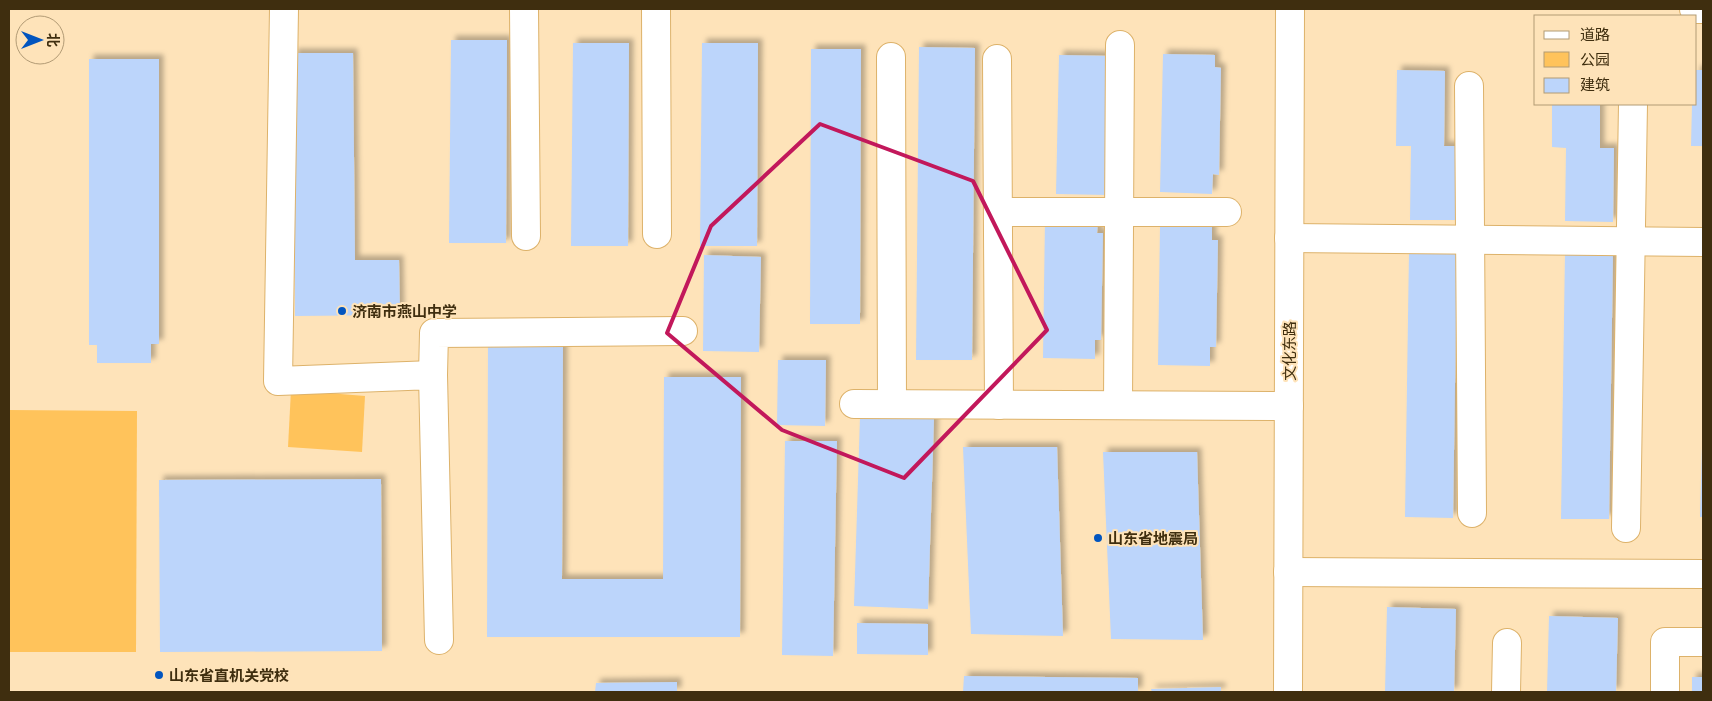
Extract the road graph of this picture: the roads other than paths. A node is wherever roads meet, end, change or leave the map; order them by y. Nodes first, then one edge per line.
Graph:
1 (284, 9) edge
2 (524, 9) edge
3 (656, 9) edge
4 (1290, 9) edge
5 (1694, 9) edge
6 (1703, 9) edge
7 (1120, 45) dead end
8 (891, 57) dead end
9 (997, 59) dead end
10 (1469, 86) dead end
11 (1633, 105) edge
12 (998, 212) junction
13 (1119, 212) junction
14 (1227, 212) dead end
15 (657, 234) dead end
16 (526, 236) dead end
17 (1289, 238) junction
18 (1470, 240) junction
19 (1631, 241) junction
20 (1703, 242) edge
21 (683, 331) dead end
22 (433, 375) junction
23 (854, 404) dead end
24 (892, 404) junction
25 (999, 405) junction
26 (1118, 405) junction
27 (1289, 406) junction
28 (1472, 513) dead end
29 (1626, 528) dead end
30 (1288, 572) junction
31 (1703, 574) edge
32 (439, 640) dead end
33 (1703, 642) edge
34 (1507, 644) dead end
35 (1288, 692) edge
36 (1506, 692) edge
37 (1665, 692) edge

1 - 22 street
2 - 16 street
3 - 15 street
4 - 17 street, 文化东路
5 - 6 street
7 - 13 street
8 - 24 street
9 - 12 street
10 - 18 street
11 - 19 street
12 - 13 street
12 - 25 street
13 - 14 street
13 - 26 street
17 - 18 street
17 - 27 street, 文化东路
18 - 19 street
18 - 28 street
19 - 20 street
19 - 29 street
21 - 22 street
22 - 32 street
23 - 24 street
24 - 25 street
25 - 26 street
26 - 27 street
27 - 30 street, 文化东路
30 - 31 street
30 - 35 street, 文化东路
33 - 37 street
34 - 36 street

